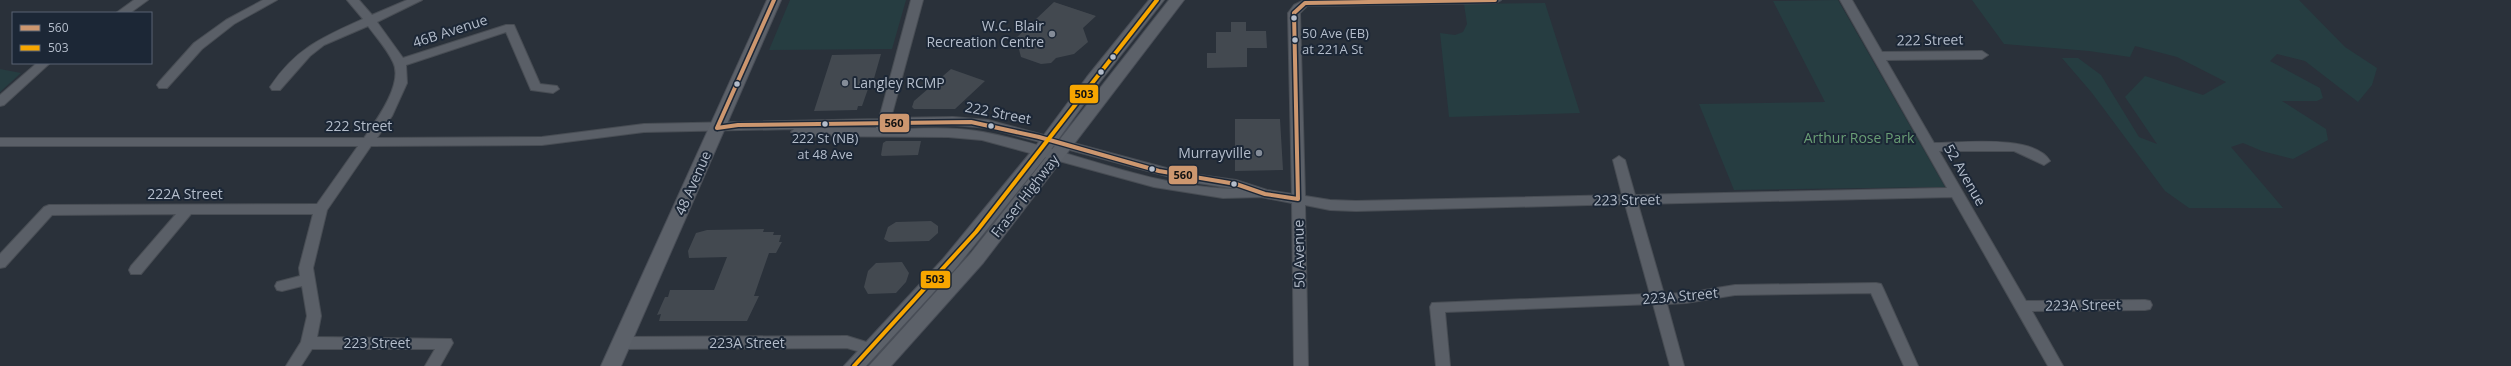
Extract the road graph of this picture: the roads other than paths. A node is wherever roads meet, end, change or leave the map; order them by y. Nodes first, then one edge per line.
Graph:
1 (142, 0) edge
2 (271, 0) edge
3 (353, 0) edge
4 (416, 0) edge
5 (774, 0) edge
6 (917, 0) edge
7 (1157, 0) edge
8 (1177, 0) edge
9 (1495, 0) edge
10 (1846, 0) edge
11 (124, 12) edge
12 (370, 20) junction
13 (1982, 55) dead end
14 (1879, 56) junction
15 (400, 63) junction
16 (43, 64) edge
17 (163, 85) dead end
18 (276, 87) dead end
19 (553, 89) dead end
20 (0, 102) edge
21 (883, 127) junction
22 (717, 128) junction
23 (0, 142) edge
24 (367, 142) junction
25 (1931, 147) junction
26 (1053, 148) junction
27 (1619, 160) dead end
28 (2044, 161) dead end
29 (1956, 192) junction
30 (1298, 199) junction
31 (1631, 200) junction
32 (321, 209) junction
33 (187, 210) junction
34 (0, 263) edge
35 (136, 270) dead end
36 (308, 279) junction
37 (282, 286) dead end
38 (1657, 299) junction
39 (2145, 305) dead end
40 (2022, 306) junction
41 (308, 343) junction
42 (622, 343) junction
43 (871, 349) junction
44 (293, 366) edge
45 (432, 366) edge
46 (612, 366) edge
47 (854, 366) edge
48 (879, 366) edge
49 (1301, 366) edge
50 (1443, 366) edge
51 (1677, 366) edge
52 (1911, 366) edge
53 (2056, 366) edge

1 - 11 street
2 - 17 street
3 - 12 street
4 - 12 street
5 - 22 main road, 48 Avenue
6 - 21 street
7 - 26 main road, Fraser Highway
8 - 26 main road, Fraser Highway
9 - 30 street, 50 Avenue
10 - 14 street, 52 Avenue
12 - 15 street
12 - 18 street
13 - 14 street, 222 Street
14 - 25 street, 52 Avenue
15 - 19 street, 46B Avenue
15 - 24 street
16 - 20 street
21 - 22 street, 222 Street
21 - 26 street, 222 Street
22 - 24 street, 222 Street
22 - 42 main road, 48 Avenue
23 - 24 street, 222 Street
24 - 32 street
25 - 28 street
25 - 29 street, 52 Avenue
26 - 30 street, 222 Street
26 - 43 main road, Fraser Highway
26 - 48 main road, Fraser Highway
27 - 31 street
29 - 31 street, 223 Street
29 - 40 street, 52 Avenue
30 - 31 street, 223 Street
30 - 49 street, 50 Avenue
31 - 38 street
32 - 33 street, 222A Street
32 - 36 street
33 - 34 street, 222A Street
33 - 35 street
36 - 37 street
36 - 41 street
38 - 50 street, 223A Street
38 - 51 street
38 - 52 street, 223A Street
39 - 40 street, 223A Street
40 - 53 street, 52 Avenue
41 - 44 street
41 - 45 street, 223 Street
42 - 43 street, 223A Street
42 - 46 main road, 48 Avenue
43 - 47 main road, Fraser Highway

